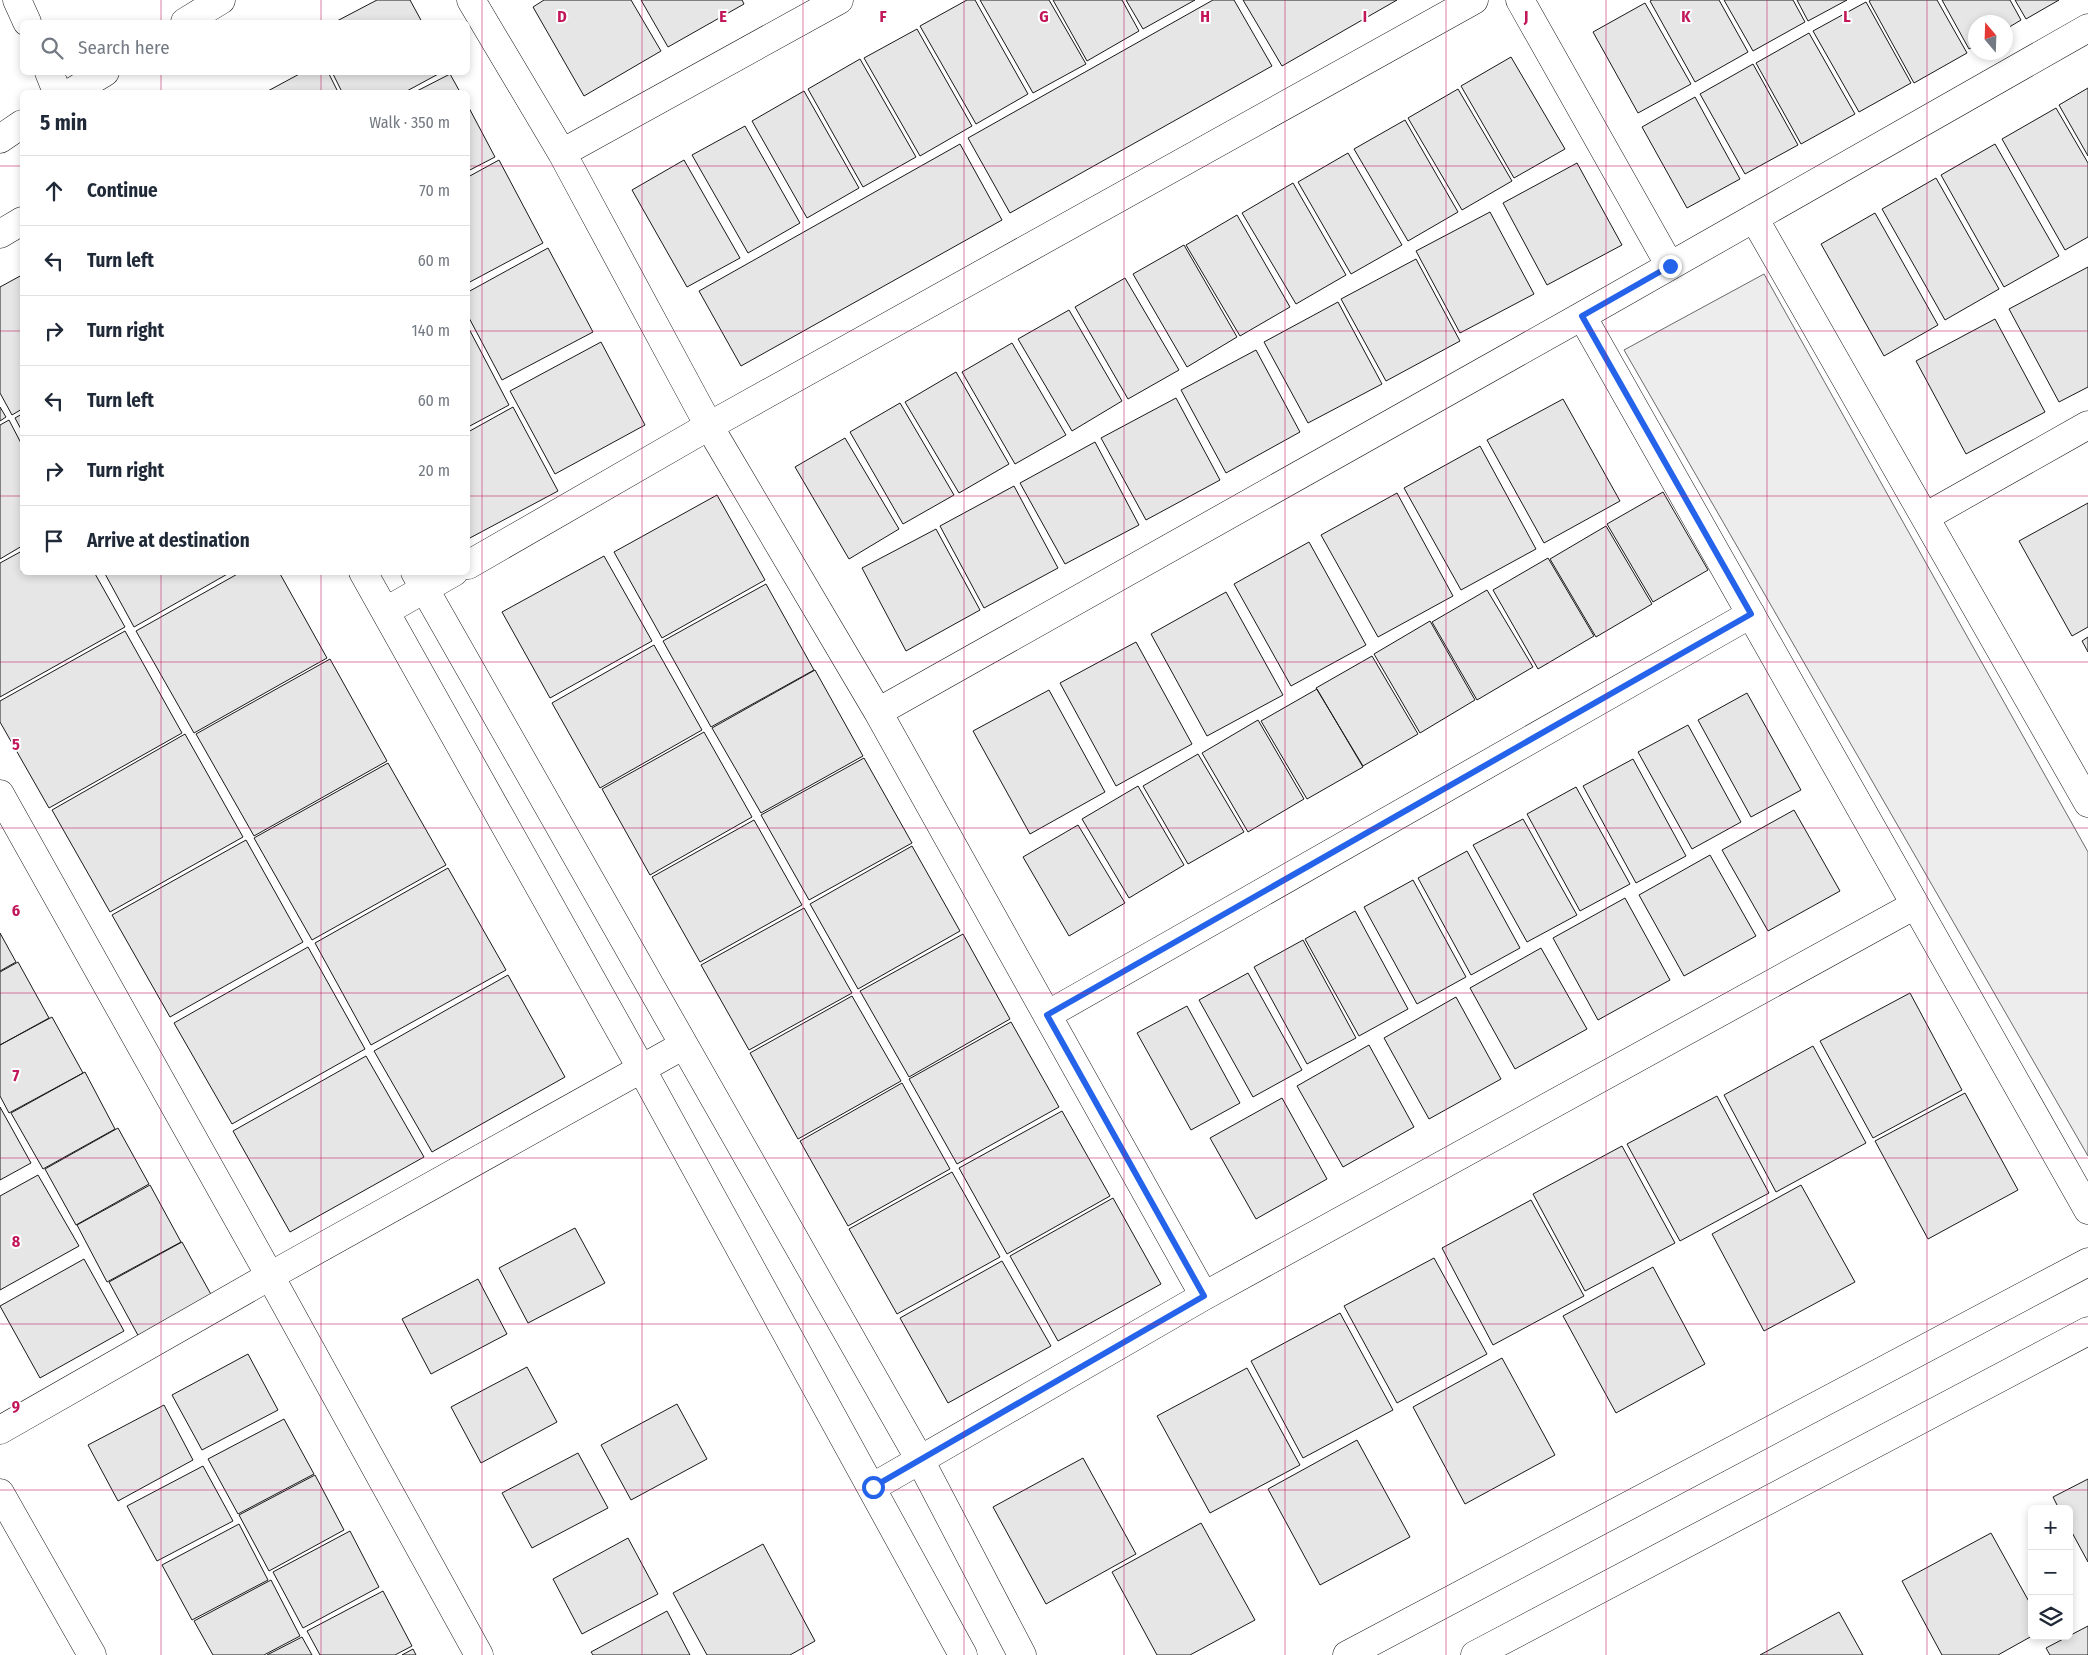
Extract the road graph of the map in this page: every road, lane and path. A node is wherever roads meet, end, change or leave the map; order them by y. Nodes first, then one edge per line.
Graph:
1 (17, 0) edge
2 (221, 0) edge
3 (471, 0) edge
4 (839, 0) edge
5 (1474, 0) edge
6 (1520, 0) edge
7 (26, 20) edge
8 (188, 20) edge
9 (2088, 28) edge
10 (50, 75) edge
11 (100, 75) edge
12 (56, 90) edge
13 (75, 90) edge
14 (20, 125) edge
15 (0, 139) edge
16 (562, 153) junction
17 (1754, 218) junction
18 (20, 222) edge
19 (0, 234) edge
20 (1670, 266) junction
21 (1582, 316) junction
22 (2088, 425) edge
23 (709, 426) junction
24 (1925, 517) junction
25 (470, 564) edge
26 (365, 575) edge
27 (443, 575) edge
28 (420, 581) edge
29 (386, 611) junction
30 (1751, 614) junction
31 (878, 712) junction
32 (0, 794) edge
33 (2088, 803) edge
34 (1915, 904) junction
35 (1047, 1015) junction
36 (684, 1045) junction
37 (641, 1068) junction
38 (2088, 1210) edge
39 (2088, 1262) edge
40 (270, 1276) junction
41 (1204, 1296) junction
42 (2088, 1331) edge
43 (0, 1430) edge
44 (920, 1460) junction
45 (873, 1487) junction
46 (0, 1493) edge
47 (92, 1655) edge
48 (479, 1655) edge
49 (963, 1655) edge
50 (1022, 1655) edge
51 (1347, 1655) edge
52 (1475, 1655) edge

1 - 7 street
2 - 8 street
3 - 16 street
4 - 16 street
5 - 23 street
6 - 20 street
9 - 17 street
10 - 12 street
11 - 13 street
14 - 15 street
16 - 23 street
17 - 20 street
17 - 24 street
18 - 19 street
20 - 21 street
21 - 30 street
21 - 31 street
22 - 24 street
23 - 25 street
23 - 31 street
24 - 33 street
26 - 29 street
27 - 28 street
28 - 29 street
28 - 36 street
29 - 37 street
30 - 34 street
30 - 35 street
31 - 35 street
32 - 40 street
34 - 38 street
34 - 41 street
35 - 41 street
36 - 37 street
36 - 44 street
37 - 40 street
37 - 45 street
39 - 51 street
40 - 43 street
40 - 48 street
41 - 44 street
42 - 52 street
44 - 45 street
44 - 50 street
45 - 49 street
46 - 47 street

